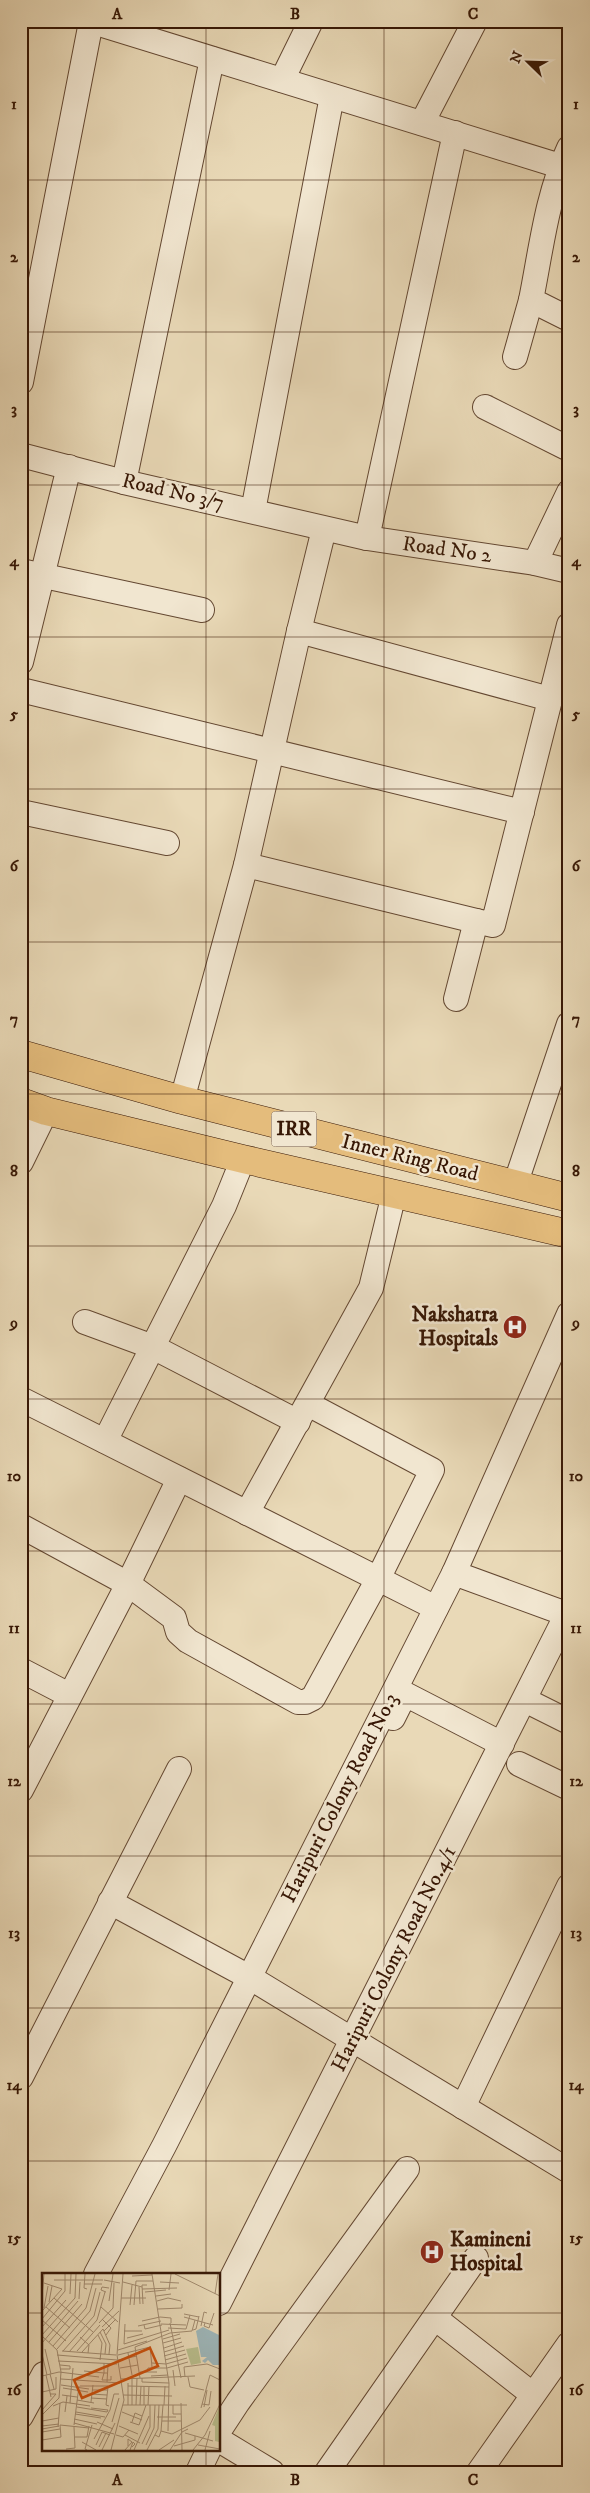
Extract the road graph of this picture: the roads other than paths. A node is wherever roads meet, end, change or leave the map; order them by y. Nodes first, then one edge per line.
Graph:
1 (311, 21) edge
2 (475, 21) edge
3 (90, 22) edge
4 (141, 28) edge
5 (212, 59) junction
6 (282, 80) junction
7 (332, 96) junction
8 (422, 123) junction
9 (455, 134) junction
10 (565, 157) edge
11 (560, 201) edge
12 (531, 300) junction
13 (569, 319) edge
14 (515, 357) dead end
15 (21, 382) edge
16 (485, 407) dead end
17 (569, 449) edge
18 (21, 455) edge
19 (69, 467) junction
20 (124, 482) junction
21 (569, 492) edge
22 (254, 511) junction
23 (324, 529) junction
24 (367, 538) junction
25 (535, 563) junction
26 (569, 570) edge
27 (32, 573) edge
28 (202, 610) dead end
29 (569, 624) edge
30 (299, 631) junction
31 (21, 662) edge
32 (21, 690) edge
33 (550, 698) junction
34 (272, 750) junction
35 (21, 812) edge
36 (522, 812) junction
37 (167, 843) dead end
38 (246, 865) junction
39 (476, 921) junction
40 (456, 999) dead end
41 (569, 1024) edge
42 (21, 1054) edge
43 (182, 1100) junction
44 (34, 1106) edge
45 (366, 1147) junction
46 (243, 1159) junction
47 (21, 1162) edge
48 (326, 1178) junction
49 (515, 1185) junction
50 (394, 1194) junction
51 (569, 1198) edge
52 (569, 1234) edge
53 (569, 1314) edge
54 (85, 1322) dead end
55 (153, 1347) junction
56 (21, 1399) edge
57 (303, 1413) junction
58 (105, 1441) junction
59 (180, 1479) junction
60 (248, 1513) junction
61 (21, 1526) edge
62 (454, 1573) junction
63 (378, 1579) junction
64 (128, 1584) junction
65 (436, 1608) junction
66 (568, 1614) edge
67 (21, 1670) edge
68 (400, 1692) junction
69 (69, 1695) junction
70 (525, 1700) junction
71 (569, 1722) edge
72 (381, 1744) dead end
73 (502, 1744) junction
74 (519, 1764) dead end
75 (179, 1769) dead end
76 (569, 1788) edge
77 (21, 1790) edge
78 (569, 1886) edge
79 (110, 1902) junction
80 (250, 1977) junction
81 (354, 2039) junction
82 (21, 2077) edge
83 (463, 2107) junction
84 (407, 2169) dead end
85 (569, 2171) edge
86 (476, 2258) dead end
87 (97, 2273) edge
88 (220, 2301) edge
89 (435, 2318) junction
90 (569, 2344) edge
91 (42, 2378) edge
92 (532, 2394) junction
93 (228, 2396) edge
94 (21, 2416) edge
95 (220, 2427) edge
96 (220, 2441) edge
97 (209, 2450) edge
98 (198, 2472) edge
99 (272, 2472) edge
100 (328, 2472) edge
101 (479, 2472) edge

1 - 6 street
2 - 8 street
3 - 4 street
3 - 15 street
4 - 5 street
5 - 6 street
5 - 20 street
6 - 7 street
7 - 8 street
7 - 22 street
8 - 9 street
9 - 10 street
9 - 24 street
10 - 11 street
11 - 12 street
12 - 13 street
12 - 14 street
16 - 17 street
18 - 19 street, Road No 3/7
19 - 20 street, Road No 3/7
19 - 27 street
20 - 22 street, Road No 3/7
21 - 25 street
22 - 23 street, Road No 3/7
23 - 24 street, Road No 2
23 - 30 street
24 - 25 street, Road No 2
25 - 26 street, Road No 2
27 - 28 street
27 - 31 street
29 - 33 street
30 - 33 street
30 - 34 street
32 - 34 street
33 - 36 street
34 - 36 street
34 - 38 street
35 - 37 street
36 - 39 street
38 - 39 street
38 - 43 street
39 - 40 street
41 - 49 street
42 - 43 highway, Inner Ring Road / IRR
43 - 45 highway, Inner Ring Road / IRR
44 - 46 highway, Inner Ring Road / IRR
44 - 47 street
45 - 48 highway
45 - 49 highway, Inner Ring Road / IRR
46 - 48 highway, Inner Ring Road / IRR
46 - 55 street
48 - 50 highway, Inner Ring Road / IRR
49 - 51 highway, Inner Ring Road / IRR
50 - 52 highway, Inner Ring Road / IRR
50 - 57 street
53 - 62 street, Haripuri Colony Road No.3
54 - 55 street
55 - 57 street
55 - 58 street
56 - 58 street
57 - 60 street
57 - 63 street
58 - 59 street
59 - 60 street
59 - 64 street
60 - 63 street
61 - 64 street
62 - 65 street, Haripuri Colony Road No.3
62 - 66 street
63 - 64 street
63 - 65 street
64 - 69 street
65 - 68 street, Haripuri Colony Road No.3
66 - 70 street, Haripuri Colony Road No.4/1
67 - 69 street
68 - 72 street
68 - 73 street
68 - 80 street, Haripuri Colony Road No.3
69 - 77 street
70 - 71 street
70 - 73 street, Haripuri Colony Road No.4/1
73 - 81 street, Haripuri Colony Road No.4/1
74 - 76 street
75 - 79 street
78 - 83 street
79 - 80 street
79 - 82 street
80 - 81 street
80 - 87 street, Haripuri Colony Road No.3
81 - 83 street
81 - 88 street, Haripuri Colony Road No.4/1
83 - 85 street
84 - 93 street
86 - 89 street
89 - 92 street
89 - 100 street
90 - 92 street
91 - 94 street
92 - 101 street
93 - 95 street
96 - 99 street
97 - 98 street

